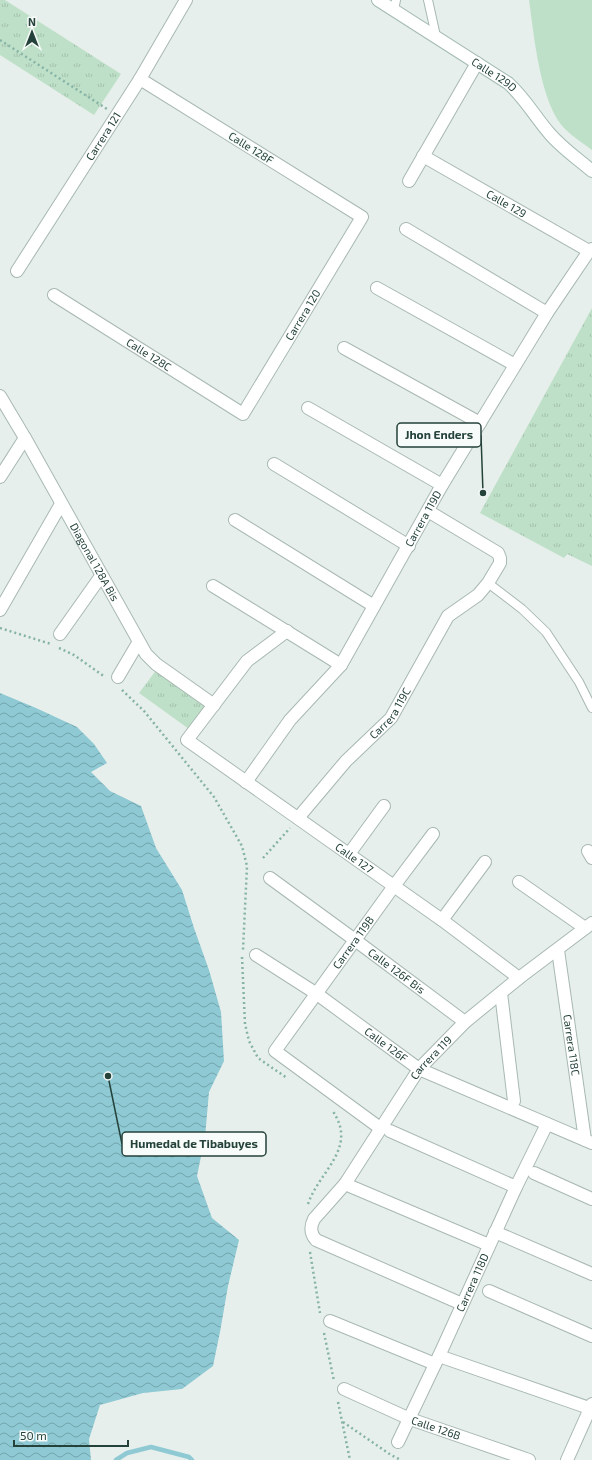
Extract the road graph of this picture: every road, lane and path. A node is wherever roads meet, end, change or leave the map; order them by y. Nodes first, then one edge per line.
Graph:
1 (186, 0) edge
2 (378, 0) edge
3 (428, 0) edge
4 (395, 5) edge
5 (436, 36) junction
6 (0, 40) edge
7 (476, 63) junction
8 (140, 79) junction
9 (117, 115) junction
10 (423, 156) junction
11 (592, 171) edge
12 (409, 181) dead end
13 (362, 217) joint
14 (406, 229) dead end
15 (591, 250) edge
16 (17, 271) dead end
17 (377, 288) dead end
18 (54, 295) dead end
19 (547, 313) junction
20 (344, 348) dead end
21 (515, 365) junction
22 (0, 396) edge
23 (308, 408) dead end
24 (243, 414) joint
25 (480, 423) junction
26 (25, 438) junction
27 (274, 464) dead end
28 (0, 477) edge
29 (442, 485) junction
30 (61, 504) junction
31 (428, 511) junction
32 (235, 520) dead end
33 (408, 546) junction
34 (101, 576) junction
35 (488, 583) junction
36 (213, 586) dead end
37 (374, 606) junction
38 (0, 610) edge
39 (0, 628) edge
40 (287, 631) junction
41 (60, 634) dead end
42 (138, 643) junction
43 (341, 665) junction
44 (115, 681) junction
45 (214, 705) junction
46 (592, 708) edge
47 (246, 782) junction
48 (384, 806) dead end
49 (298, 818) junction
50 (432, 834) dead end
51 (349, 854) junction
52 (263, 858) dead end
53 (485, 862) dead end
54 (270, 878) dead end
55 (519, 882) dead end
56 (394, 886) junction
57 (442, 920) junction
58 (588, 926) edge
59 (355, 940) junction
60 (558, 950) junction
61 (256, 955) dead end
62 (519, 978) junction
63 (501, 993) junction
64 (317, 994) junction
65 (465, 1022) junction
66 (419, 1069) junction
67 (289, 1080) dead end
68 (514, 1101) dead end
69 (326, 1106) dead end
70 (547, 1124) junction
71 (385, 1130) junction
72 (589, 1142) edge
73 (534, 1173) dead end
74 (344, 1184) junction
75 (516, 1187) junction
76 (592, 1199) edge
77 (306, 1209) dead end
78 (495, 1232) junction
79 (309, 1245) dead end
80 (489, 1245) junction
81 (592, 1274) edge
82 (489, 1291) dead end
83 (462, 1304) junction
84 (320, 1313) dead end
85 (327, 1324) joint
86 (592, 1336) edge
87 (437, 1360) junction
88 (340, 1388) joint
89 (338, 1400) dead end
90 (591, 1408) edge
91 (410, 1419) junction
92 (342, 1422) junction
93 (398, 1442) dead end
94 (350, 1460) edge
95 (401, 1460) edge
96 (529, 1460) edge
97 (567, 1460) edge

1 - 8 street, Carrera 121
2 - 4 street, Calle 129D
3 - 5 lane
4 - 5 street, Calle 129D
5 - 7 street, Calle 129D
6 - 9 path
7 - 10 street
7 - 11 street, Calle 129D
8 - 9 street, Carrera 121
8 - 13 street, Calle 128F
9 - 16 street, Carrera 121
10 - 12 street
10 - 15 street, Calle 129
13 - 24 street, Carrera 120
14 - 19 street
15 - 19 street, Carrera 119D
17 - 21 street
18 - 24 street, Calle 128C
19 - 21 street, Carrera 119D
20 - 25 street
21 - 25 street, Carrera 119D
22 - 26 street, Diagonal 128A Bis
23 - 29 street
25 - 29 street, Carrera 119D
26 - 28 street
26 - 30 street, Diagonal 128A Bis
27 - 33 street
29 - 31 street, Carrera 119D
30 - 34 street, Diagonal 128A Bis
30 - 38 street
31 - 33 street, Carrera 119D
31 - 35 street, Carrera 119C
32 - 37 street
33 - 37 street, Carrera 119D
34 - 41 street
34 - 42 street, Diagonal 128A Bis
35 - 46 lane
35 - 49 street, Carrera 119C
36 - 40 street
37 - 43 street, Carrera 119D
39 - 44 path
40 - 43 street
40 - 45 street
42 - 44 street
42 - 45 street, Diagonal 128A Bis
43 - 47 street, Carrera 119D
44 - 67 path
45 - 47 street, Calle 127
47 - 49 street, Calle 127
48 - 51 street
49 - 51 street, Calle 127
49 - 52 path
50 - 56 street, Carrera 119B
51 - 56 street, Calle 127
53 - 57 street
54 - 59 street, Calle 126F Bis
55 - 58 street
56 - 57 street, Calle 127
56 - 59 street, Carrera 119B
57 - 62 street, Calle 127
58 - 60 street, Carrera 119
59 - 64 street, Carrera 119B
59 - 65 street, Calle 126F Bis
60 - 62 street, Carrera 119
60 - 72 street, Carrera 118C
61 - 64 street, Calle 126F
62 - 63 street, Carrera 119
63 - 65 street, Carrera 119
63 - 68 street
64 - 66 street, Calle 126F
64 - 71 street, Carrera 119B
65 - 66 street, Carrera 119
66 - 70 street, Calle 126F
66 - 71 street, Carrera 119
69 - 77 path
70 - 72 street, Calle 126F
70 - 75 street, Carrera 118D
71 - 74 street, Carrera 119
71 - 75 street
73 - 76 street
74 - 80 street
74 - 83 street, Carrera 119
75 - 78 street, Carrera 118D
78 - 80 street, Carrera 118D
78 - 81 street
79 - 84 path
80 - 83 street, Carrera 118D
82 - 86 street
83 - 87 street, Carrera 118D
85 - 87 street
85 - 88 path
87 - 90 street
87 - 91 street, Carrera 118D
88 - 91 street, Calle 126B
89 - 92 path
90 - 97 street
91 - 93 street, Carrera 118D
91 - 96 street, Calle 126B
92 - 94 path
92 - 95 path

